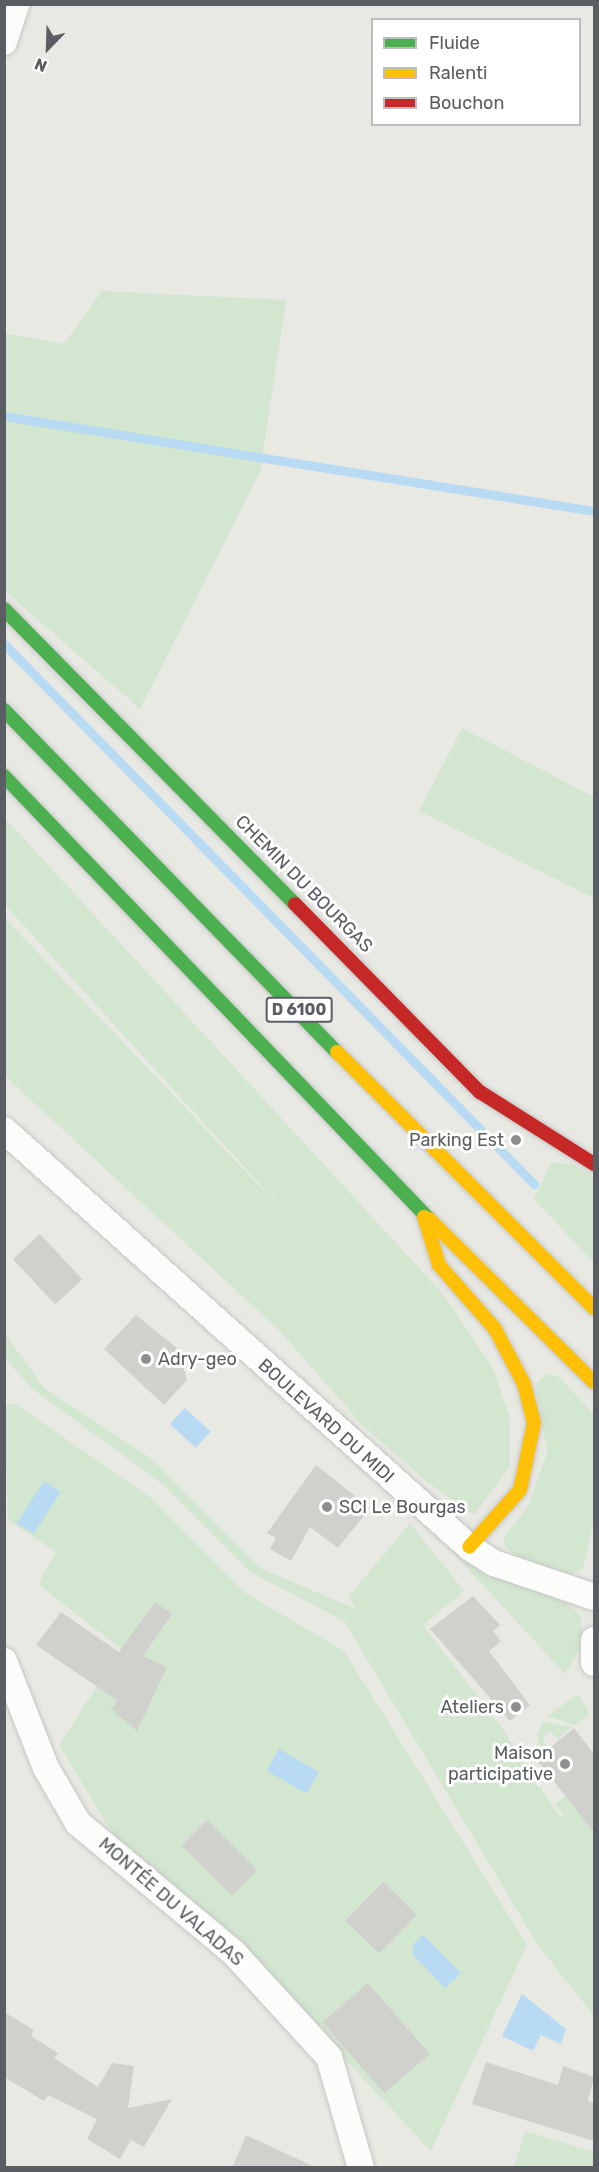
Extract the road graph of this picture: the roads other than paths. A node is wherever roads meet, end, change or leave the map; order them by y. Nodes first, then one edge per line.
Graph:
1 (16, 4) edge
2 (4, 42) edge
3 (4, 609) edge
4 (4, 710) edge
5 (4, 776) edge
6 (4, 1130) edge
7 (594, 1164) edge
8 (423, 1213) junction
9 (594, 1308) edge
10 (594, 1382) edge
11 (469, 1547) junction
12 (594, 1597) edge
13 (594, 1640) edge
14 (4, 1661) edge
15 (594, 1663) edge
16 (361, 2168) edge

1 - 2 street
3 - 7 main road, CHEMIN DU BOURGAS
4 - 9 main road, D 6100
5 - 8 main road, D 6100
6 - 11 street, BOULEVARD DU MIDI
8 - 10 main road, D 6100
8 - 11 main road
11 - 12 street, BOULEVARD DU MIDI
13 - 15 street
14 - 16 street, MONTÉE DU VALADAS

